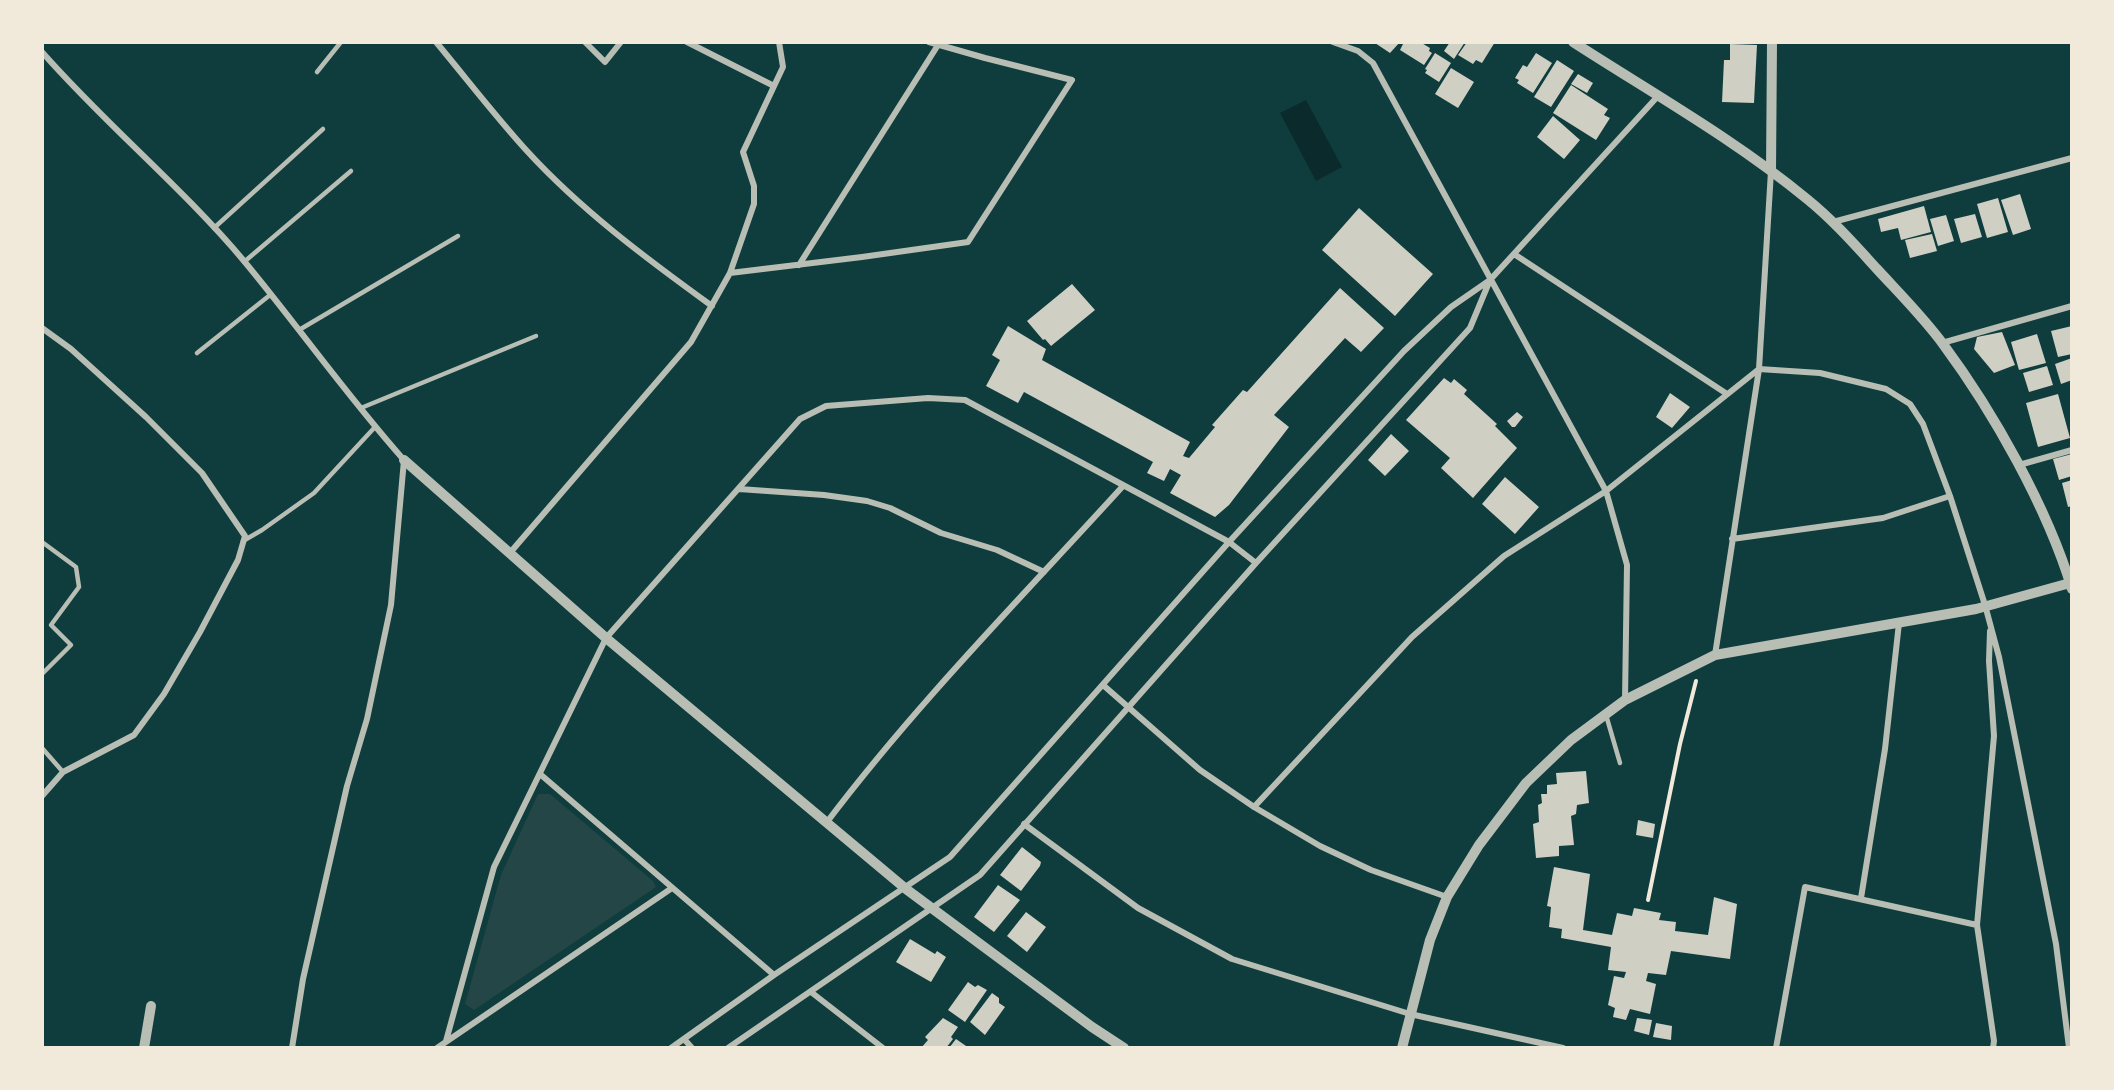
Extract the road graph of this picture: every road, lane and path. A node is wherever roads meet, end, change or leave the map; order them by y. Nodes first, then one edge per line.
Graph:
1 (341, 42) edge
2 (436, 42) edge
3 (585, 42) edge
4 (621, 42) edge
5 (687, 42) edge
6 (779, 42) edge
7 (929, 42) edge
8 (1333, 42) edge
9 (1573, 42) edge
10 (1772, 42) edge
11 (938, 45) junction
12 (42, 52) edge
13 (317, 72) dead end
14 (774, 86) junction
15 (1658, 96) junction
16 (323, 129) dead end
17 (2072, 158) edge
18 (351, 171) dead end
19 (1771, 171) junction
20 (1833, 222) junction
21 (214, 228) junction
22 (458, 236) dead end
23 (1514, 254) junction
24 (244, 262) junction
25 (799, 265) junction
26 (730, 273) junction
27 (1490, 280) junction
28 (270, 295) junction
29 (712, 306) junction
30 (2072, 306) edge
31 (42, 328) edge
32 (299, 330) junction
33 (536, 336) dead end
34 (1942, 343) junction
35 (197, 353) dead end
36 (1759, 369) junction
37 (1727, 394) junction
38 (361, 408) junction
39 (375, 427) junction
40 (2072, 450) edge
41 (404, 459) junction
42 (2019, 465) junction
43 (1123, 486) junction
44 (739, 489) junction
45 (1606, 491) junction
46 (1950, 496) junction
47 (1732, 538) junction
48 (243, 541) junction
49 (42, 542) edge
50 (1229, 542) junction
51 (509, 554) junction
52 (1256, 563) junction
53 (1044, 572) junction
54 (2071, 585) edge
55 (1985, 605) junction
56 (1899, 623) junction
57 (1990, 624) junction
58 (606, 638) junction
59 (1715, 655) junction
60 (42, 674) edge
61 (1698, 675) dead end
62 (1103, 685) junction
63 (1625, 700) junction
64 (1129, 708) junction
65 (1606, 715) junction
66 (42, 748) edge
67 (1620, 763) dead end
68 (63, 772) junction
69 (540, 774) junction
70 (42, 796) edge
71 (1254, 807) junction
72 (827, 822) junction
73 (1024, 824) junction
74 (672, 888) junction
75 (906, 889) junction
76 (1447, 897) junction
77 (1861, 898) junction
78 (1648, 900) dead end
79 (932, 908) junction
80 (1977, 925) junction
81 (774, 975) junction
82 (811, 992) junction
83 (151, 1006) dead end
84 (1410, 1014) junction
85 (684, 1039) junction
86 (446, 1041) junction
87 (1540, 1046) edge
88 (144, 1048) edge
89 (292, 1048) edge
90 (437, 1048) edge
91 (671, 1048) edge
92 (692, 1048) edge
93 (728, 1048) edge
94 (883, 1048) edge
95 (1124, 1048) edge
96 (1402, 1048) edge
97 (1563, 1048) edge
98 (1776, 1048) edge
99 (1993, 1048) edge
100 (2069, 1048) edge

1 - 13 lane
2 - 29 street
3 - 4 street
5 - 14 street
6 - 14 street
7 - 11 street
8 - 27 street
9 - 15 street
10 - 19 street
11 - 25 street
11 - 25 street
12 - 21 street
14 - 26 street
15 - 19 street
15 - 23 street
16 - 21 lane
17 - 20 street
18 - 24 lane
19 - 20 street
19 - 36 street
20 - 34 street
21 - 24 street
22 - 32 lane
23 - 27 street
23 - 37 street
24 - 28 street
25 - 26 street
26 - 29 street
27 - 45 street
27 - 50 street
27 - 52 street
28 - 32 street
28 - 35 lane
29 - 51 street
30 - 34 street
31 - 48 street
32 - 38 street
33 - 38 lane
34 - 42 street
36 - 37 street
36 - 46 street
36 - 47 street
37 - 45 street
38 - 39 street
39 - 41 street
39 - 48 lane
40 - 42 street
41 - 51 street
41 - 89 street
42 - 54 street
43 - 44 street
43 - 50 street
43 - 53 street
44 - 53 street
44 - 58 street
45 - 63 street
45 - 71 street
46 - 47 street
46 - 55 street
47 - 59 street
48 - 68 street
49 - 60 lane
50 - 52 street
50 - 62 street
51 - 58 street
52 - 64 street
53 - 72 street
54 - 55 street
55 - 56 street
55 - 57 street
56 - 59 street
56 - 77 street
57 - 80 street
57 - 100 street
58 - 69 street
58 - 72 street
59 - 63 street
61 - 78 path
62 - 64 street
62 - 75 street
63 - 65 street
64 - 71 street
64 - 73 street
65 - 67 lane
65 - 76 street
66 - 68 lane
68 - 70 street
69 - 74 street
69 - 86 street
71 - 76 street
72 - 75 street
73 - 79 street
73 - 84 street
74 - 81 street
74 - 86 street
75 - 79 street
75 - 81 street
76 - 84 street
77 - 80 street
77 - 98 street
79 - 82 street
79 - 95 street
80 - 99 street
81 - 85 street
82 - 93 street
82 - 94 street
83 - 88 street
84 - 87 street
84 - 96 street
85 - 91 street
85 - 92 street
86 - 90 street
87 - 97 street

